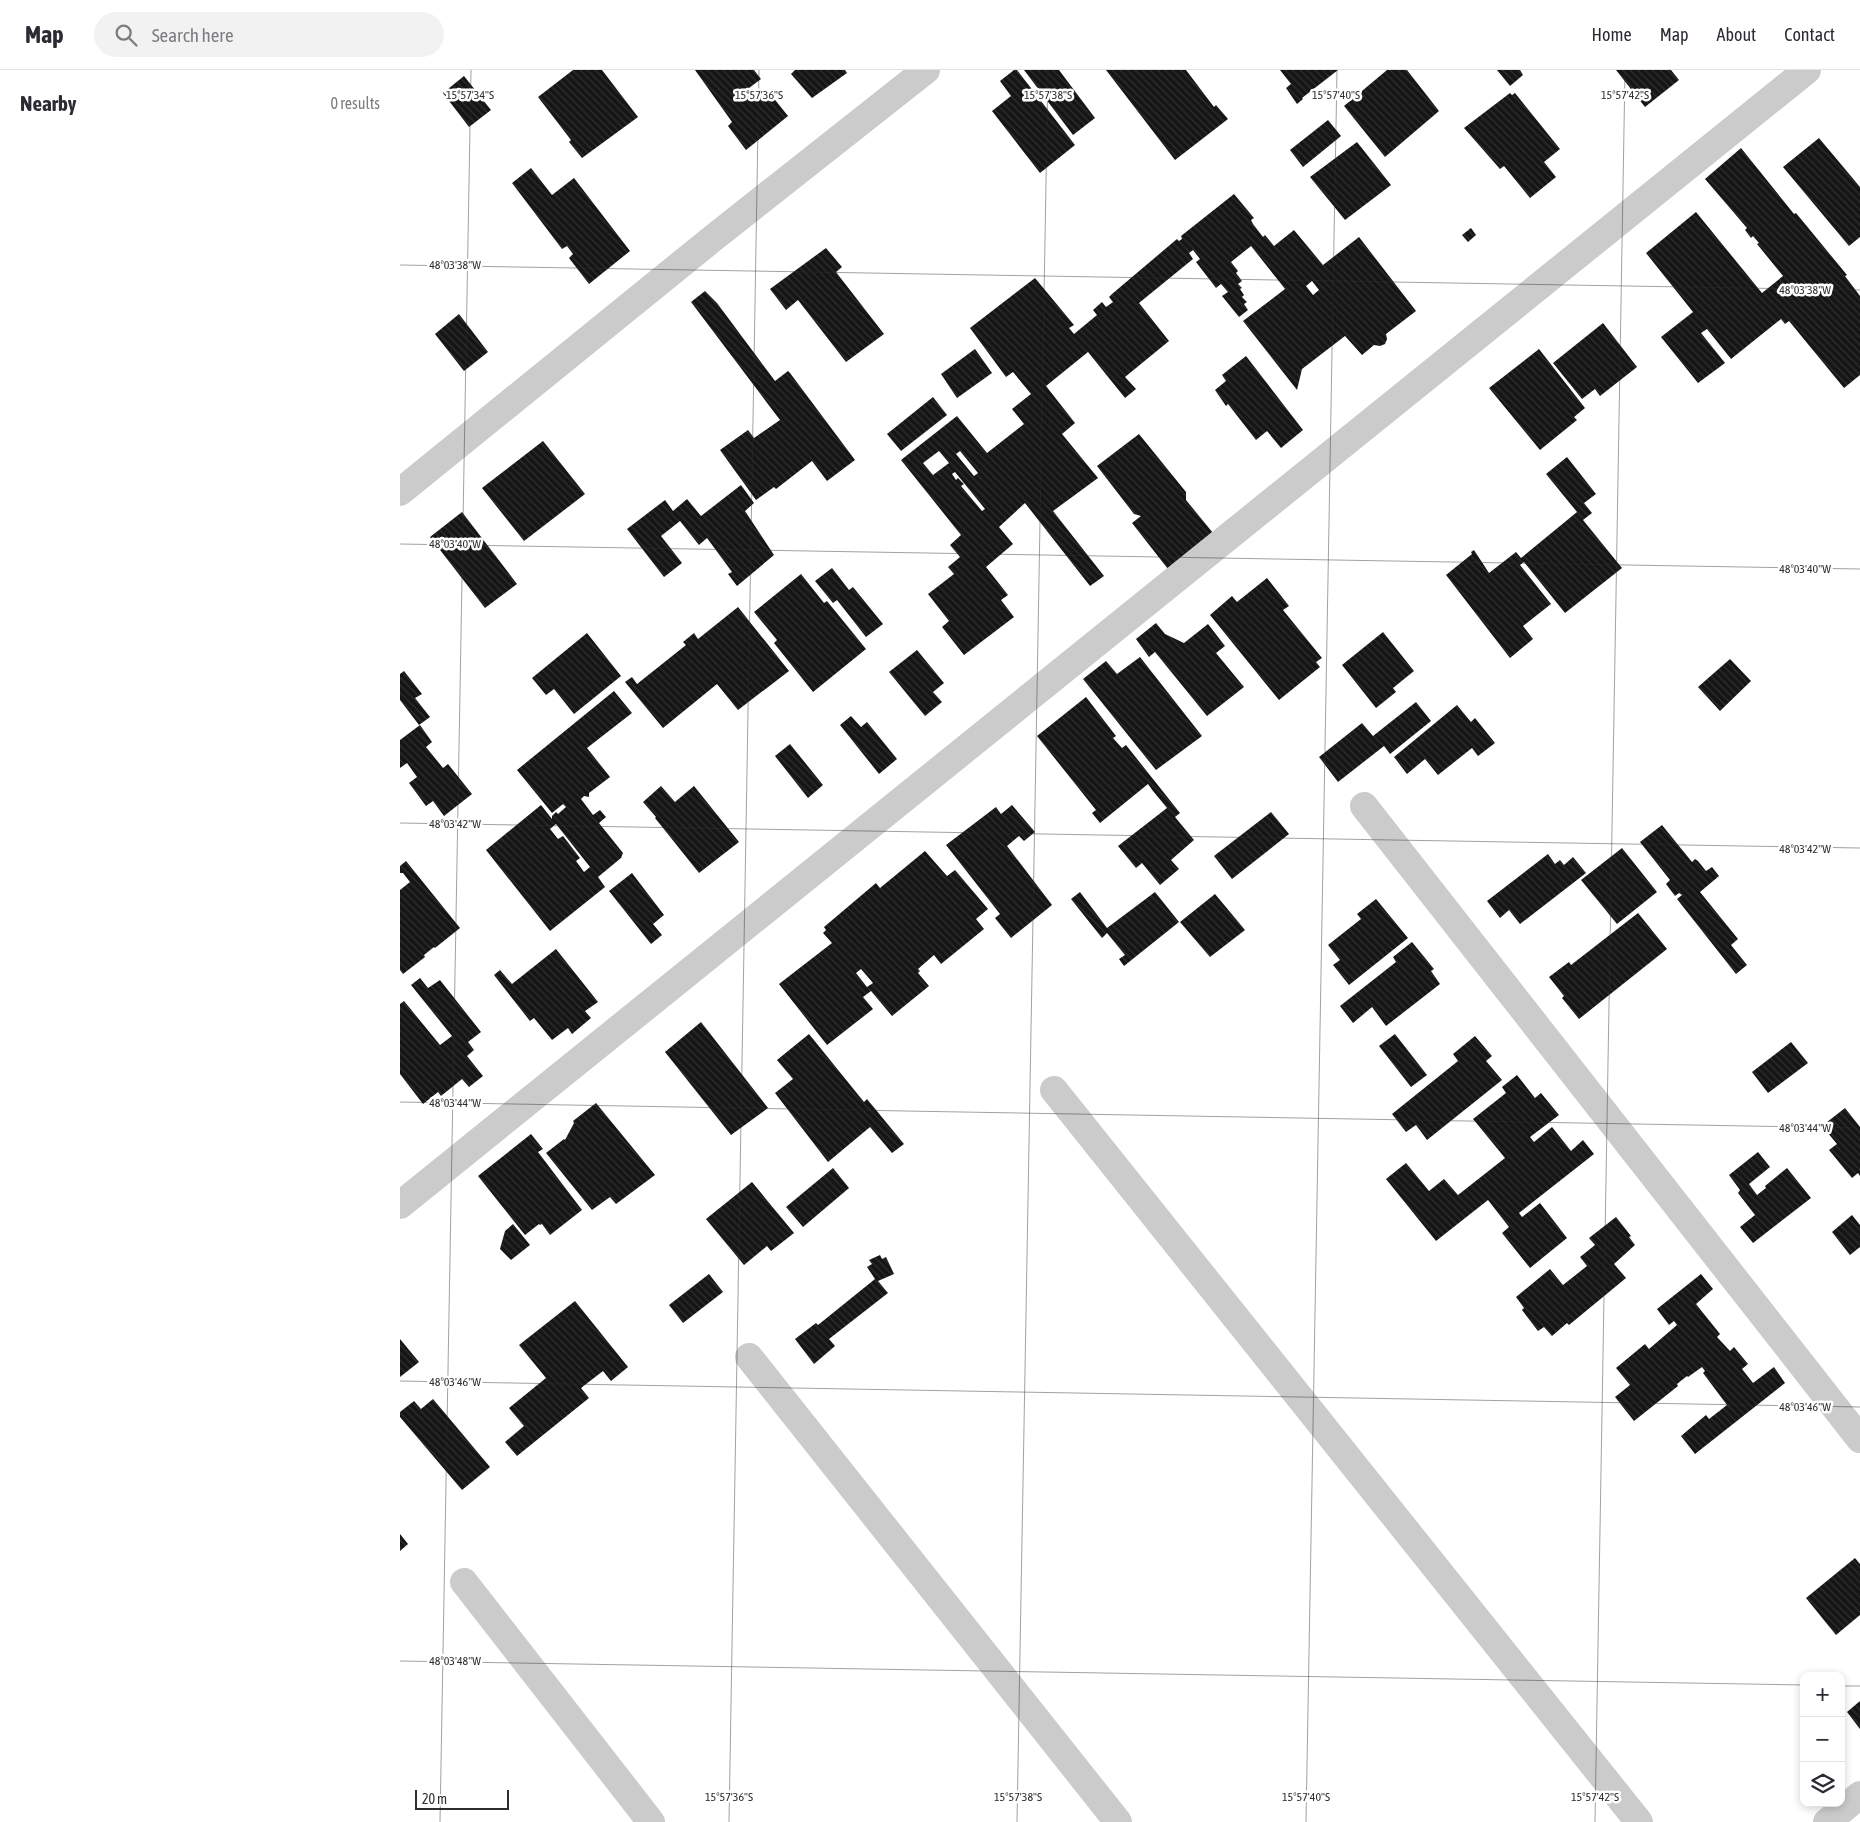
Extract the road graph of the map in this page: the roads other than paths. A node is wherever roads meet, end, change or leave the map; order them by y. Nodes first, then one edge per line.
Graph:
1 (926, 70) edge
2 (1807, 70) edge
3 (400, 492) edge
4 (1364, 806) dead end
5 (1054, 1090) dead end
6 (400, 1205) edge
7 (749, 1357) dead end
8 (1860, 1439) edge
9 (464, 1582) dead end
10 (1860, 1795) edge
11 (651, 1822) edge
12 (1118, 1822) edge
13 (1639, 1822) edge
14 (1827, 1822) edge

1 - 3 street
2 - 6 street
4 - 8 street
5 - 13 street
7 - 12 street
9 - 11 street
10 - 14 street

